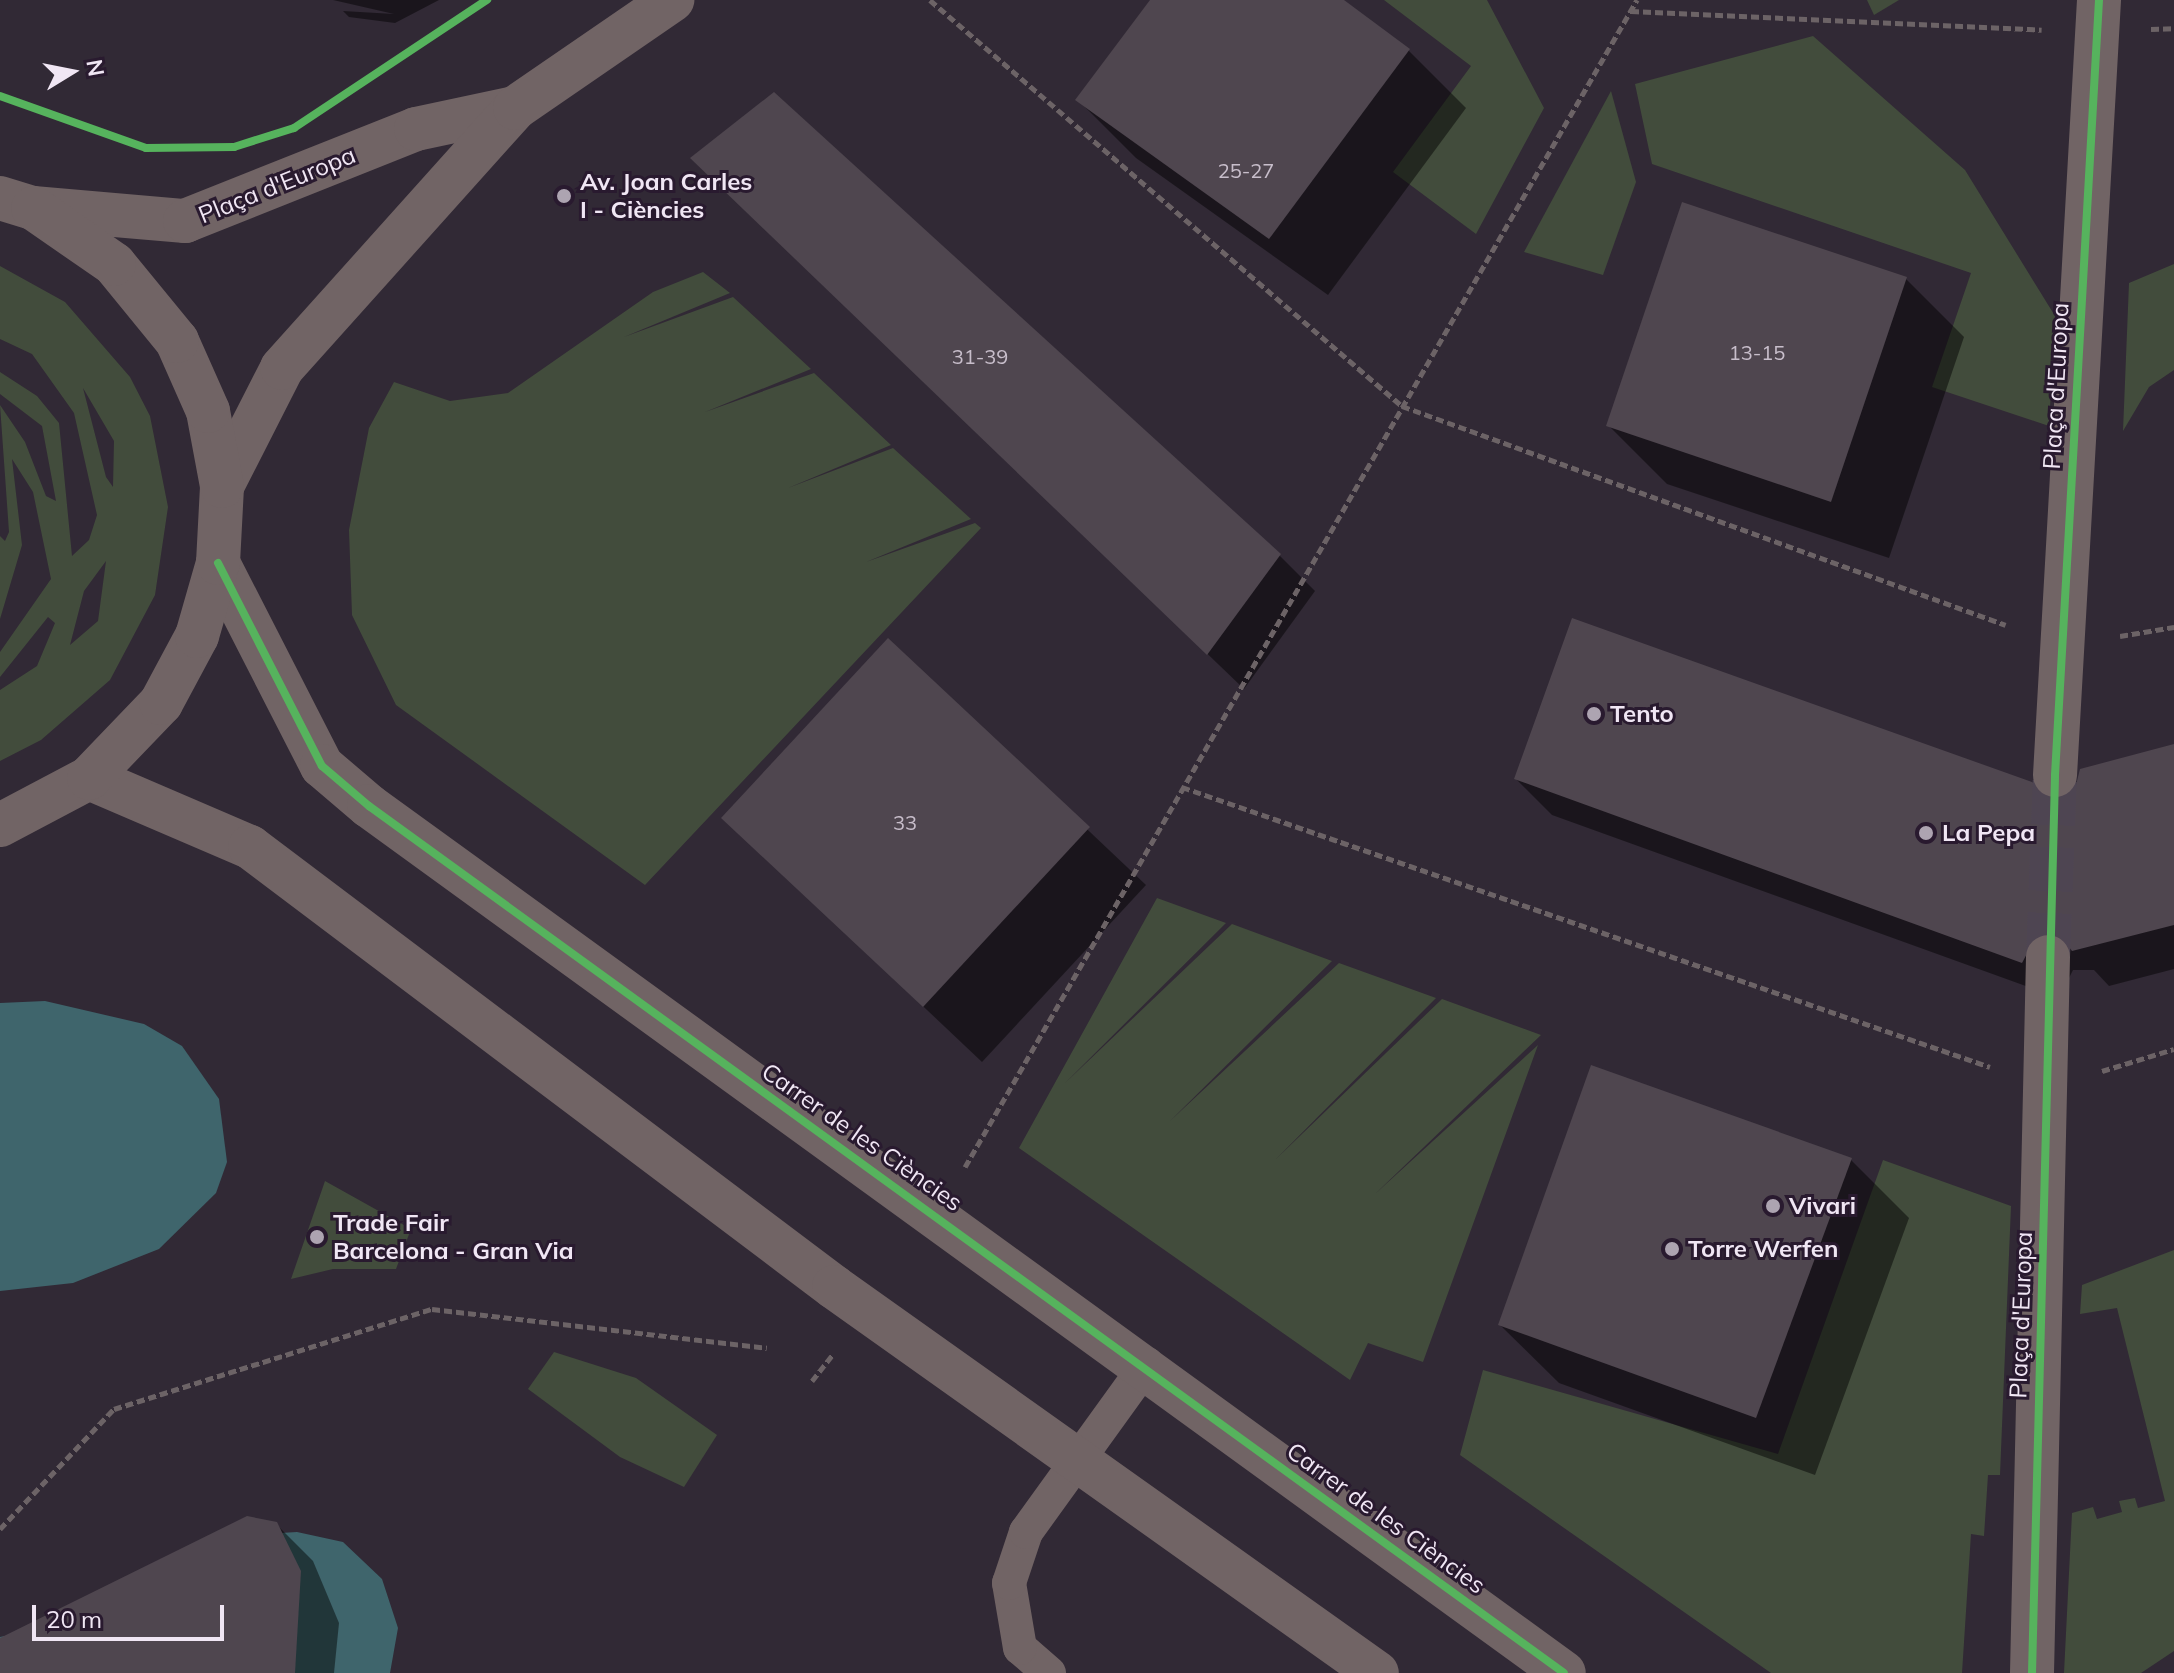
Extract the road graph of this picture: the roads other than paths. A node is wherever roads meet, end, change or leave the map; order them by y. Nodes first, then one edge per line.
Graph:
1 (672, 0) edge
2 (2098, 16) edge
3 (515, 108) junction
4 (16, 203) edge
5 (222, 486) junction
6 (218, 563) junction
7 (2055, 775) tunnel mouth
8 (89, 778) junction
9 (0, 825) edge
10 (2048, 957) tunnel mouth
11 (1147, 1364) junction
12 (1077, 1459) junction
13 (1049, 1673) edge
14 (1377, 1673) edge
15 (1564, 1673) edge
16 (2032, 1673) edge

1 - 3 street, Plaça d'Europa
2 - 7 street, Plaça d'Europa
3 - 4 street, Plaça d'Europa
3 - 5 street, Plaça d'Europa
4 - 5 street, Plaça d'Europa
5 - 6 street, Plaça d'Europa
6 - 8 street, Plaça d'Europa
6 - 11 street, Carrer de les Ciències
8 - 9 street, Plaça d'Europa
8 - 12 street
10 - 16 street, Plaça d'Europa
11 - 12 lane
11 - 15 street, Carrer de les Ciències
12 - 13 lane
12 - 14 street

